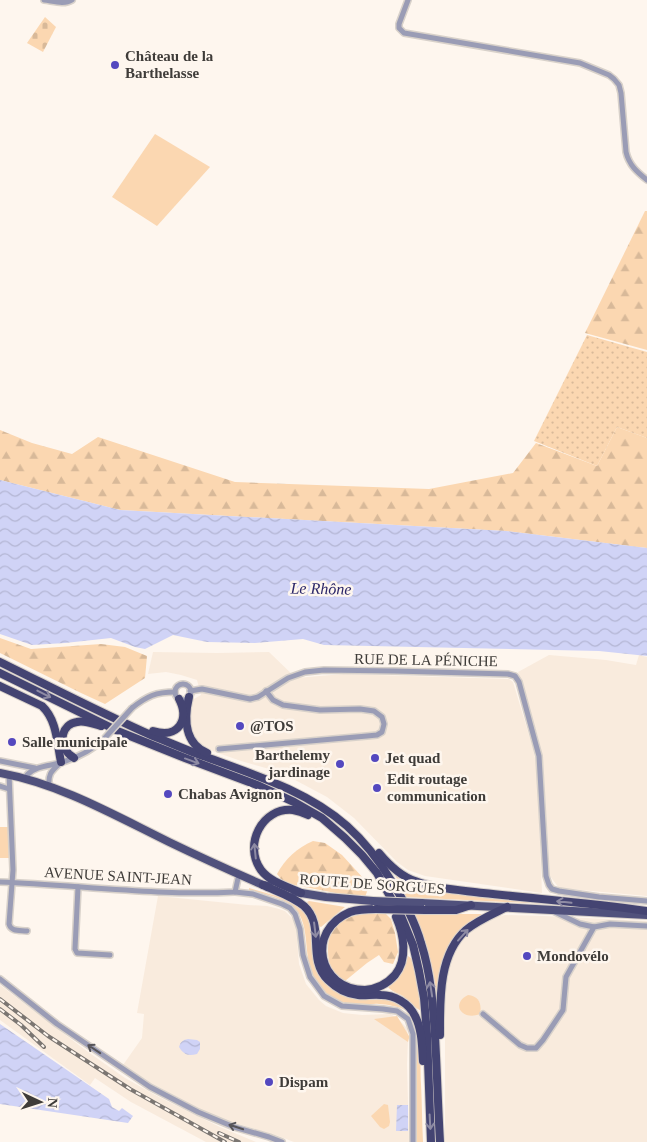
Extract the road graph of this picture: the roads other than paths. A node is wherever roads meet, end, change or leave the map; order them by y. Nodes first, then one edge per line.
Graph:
1 (44, 0) edge
2 (72, 0) edge
3 (408, 0) edge
4 (647, 180) edge
5 (0, 662) edge
6 (0, 672) edge
7 (0, 686) edge
8 (266, 691) junction
9 (190, 694) junction
10 (177, 695) junction
11 (67, 696) junction
12 (120, 732) junction
13 (219, 749) dead end
14 (74, 758) junction
15 (0, 761) edge
16 (61, 762) junction
17 (38, 768) junction
18 (0, 773) edge
19 (9, 774) junction
20 (50, 774) junction
21 (263, 778) junction
22 (26, 779) junction
23 (0, 786) edge
24 (49, 786) junction
25 (9, 789) junction
26 (326, 811) junction
27 (239, 874) junction
28 (378, 876) junction
29 (0, 882) edge
30 (12, 882) junction
31 (263, 885) junction
32 (78, 887) junction
33 (234, 892) junction
34 (301, 894) junction
35 (647, 901) edge
36 (375, 905) junction
37 (471, 905) joint
38 (507, 907) junction
39 (550, 910) junction
40 (647, 911) edge
41 (647, 915) edge
42 (647, 926) edge
43 (594, 927) junction
44 (27, 931) dead end
45 (110, 954) dead end
46 (0, 978) edge
47 (483, 1014) dead end
48 (438, 1080) junction
49 (429, 1102) junction
50 (282, 1142) edge
51 (413, 1142) edge
52 (431, 1142) edge
53 (440, 1142) edge

1 - 2 street
3 - 4 street
5 - 11 highway
6 -> 12 highway
7 - 16 highway
8 - 9 street
8 - 13 street
8 - 35 street, RUE DE LA PÉNICHE
9 - 10 street
9 - 10 street
9 - 21 highway
10 - 11 highway
10 - 14 street, bridge
11 - 21 highway
12 - 14 highway
12 -> 28 highway
14 - 16 street
15 - 17 street
16 - 17 street
16 - 20 street
17 - 20 street
17 - 22 street
18 - 19 main road, ROUTE DE SORGUES
19 - 22 main road, ROUTE DE SORGUES
19 - 25 street
20 - 24 street
21 - 26 highway
22 - 24 main road, ROUTE DE SORGUES
23 - 25 street
24 - 27 main road, ROUTE DE SORGUES
25 - 30 street
40 -> 26 highway
48 -> 26 highway
27 - 31 main road, ROUTE DE SORGUES
27 - 33 street
34 -> 28 highway
28 - 36 highway
28 - 49 highway
29 - 30 street, AVENUE SAINT-JEAN
30 - 32 street, AVENUE SAINT-JEAN
30 - 44 street
31 - 34 main road, ROUTE DE SORGUES
31 -> 49 highway
32 - 33 street, AVENUE SAINT-JEAN
32 - 45 street
33 - 51 street, AVENUE SAINT-JEAN
34 - 36 main road, ROUTE DE SORGUES
36 - 37 highway, bridge
37 - 38 main road
38 - 39 main road
48 -> 38 highway
39 - 41 main road
39 - 43 street
42 - 43 street
43 - 47 street
50 -> 46 street
48 - 53 highway
49 -> 52 highway

